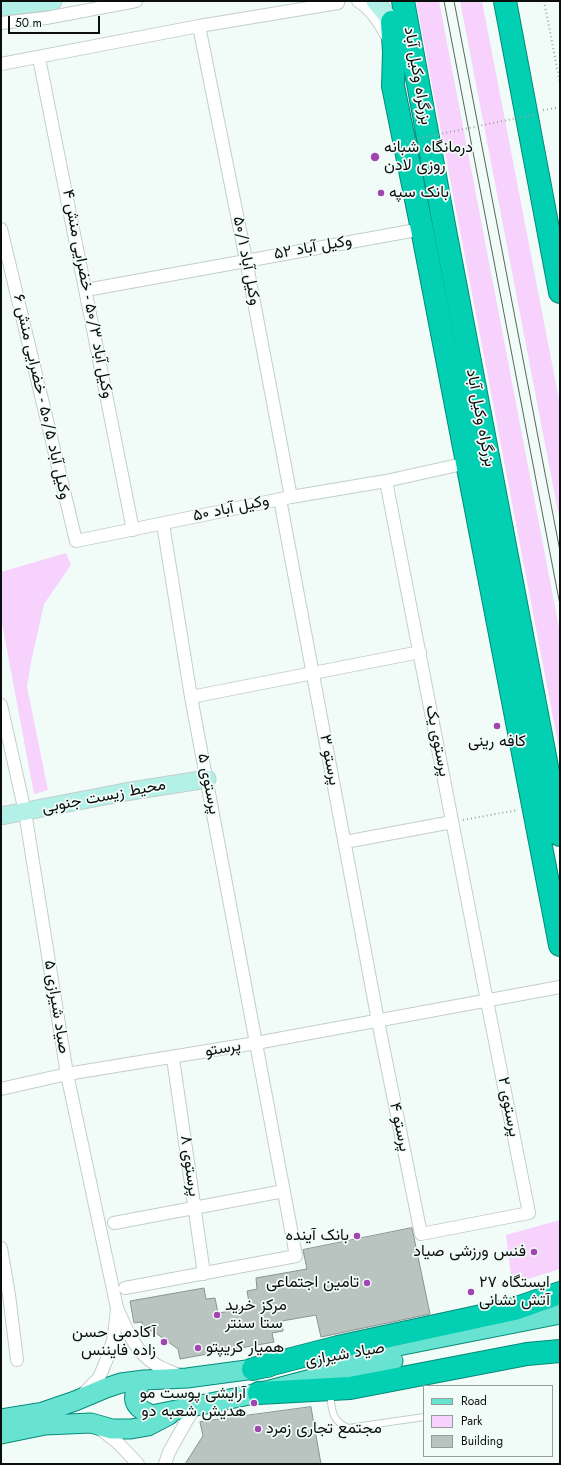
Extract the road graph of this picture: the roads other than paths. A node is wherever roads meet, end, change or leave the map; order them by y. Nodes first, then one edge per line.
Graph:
1 (53, 1) edge
2 (136, 1) edge
3 (358, 1) edge
4 (375, 1) edge
5 (403, 1) edge
6 (505, 1) edge
7 (338, 3) dead end
8 (1, 7) edge
9 (392, 22) joint
10 (1, 24) edge
11 (199, 26) junction
12 (403, 51) junction
13 (40, 58) junction
14 (1, 64) edge
15 (408, 137) road end
16 (1, 229) edge
17 (422, 229) junction
18 (246, 260) junction
19 (86, 290) junction
20 (560, 292) edge
21 (474, 385) junction
22 (460, 427) junction
23 (468, 463) junction
24 (386, 481) junction
25 (285, 498) junction
26 (163, 524) junction
27 (133, 530) junction
28 (76, 542) joint
29 (420, 652) junction
30 (312, 673) junction
31 (191, 697) junction
32 (1, 705) edge
33 (207, 778) junction
34 (25, 812) junction
35 (1, 816) edge
36 (452, 822) junction
37 (560, 835) edge
38 (345, 842) junction
39 (560, 945) edge
40 (560, 987) edge
41 (487, 1001) junction
42 (378, 1021) junction
43 (256, 1043) junction
44 (173, 1058) junction
45 (67, 1074) junction
46 (1, 1089) edge
47 (284, 1191) junction
48 (195, 1208) junction
49 (114, 1222) dead end
50 (421, 1234) joint
51 (1, 1248) edge
52 (204, 1274) junction
53 (125, 1288) dead end
54 (560, 1293) edge
55 (5, 1295) edge
56 (117, 1308) junction
57 (553, 1322) edge
58 (560, 1350) edge
59 (17, 1360) dead end
60 (253, 1369) junction
61 (187, 1378) junction
62 (144, 1380) junction
63 (329, 1390) junction
64 (259, 1393) junction
65 (76, 1401) junction
66 (188, 1408) junction
67 (423, 1417) edge
68 (1, 1419) edge
69 (90, 1423) junction
70 (1, 1434) edge
71 (138, 1464) edge
72 (165, 1464) edge

1 - 8 street
2 - 10 street
3 - 12 street
4 - 9 street
5 - 12 highway, بزرگراه وکیل آباد
6 - 20 highway
7 - 11 street
9 - 12 highway
11 - 13 street
11 - 18 street, وکیل آباد ۵۰/۱
12 - 15 street
12 - 17 highway
12 - 21 highway, بزرگراه وکیل آباد
13 - 14 street
13 - 19 street, وکیل آباد ۵۰/۳ - خضرایی منش ۴
16 - 28 street, وکیل آباد ۵۰/۵ - خضرایی منش ۶
17 - 18 street, ۵۲ وکیل آباد
17 - 22 highway
18 - 19 street, ۵۲ وکیل آباد
18 - 25 street, وکیل آباد ۵۰/۱
19 - 27 street, وکیل آباد ۵۰/۳ - خضرایی منش ۴
21 - 22 highway
21 - 37 highway, بزرگراه وکیل آباد
22 - 23 highway
23 - 24 street, ۵۰ وکیل آباد
23 - 39 highway
24 - 25 street, ۵۰ وکیل آباد
24 - 29 street, پرستوی یک
25 - 26 street, ۵۰ وکیل آباد
25 - 30 street, پرستو ۳
26 - 27 street, ۵۰ وکیل آباد
26 - 31 street, پرستوی ۵
27 - 28 street, ۵۰ وکیل آباد
29 - 30 street
29 - 36 street, پرستوی یک
30 - 31 street
30 - 38 street, پرستو ۳
31 - 33 street, پرستوی ۵
32 - 34 street, صیاد شیرازی ۵
33 - 34 street, محیط زیست جنوبی
33 - 43 street, پرستوی ۵
34 - 35 street, محیط زیست جنوبی
34 - 45 street, صیاد شیرازی ۵
36 - 38 street
36 - 41 street, پرستوی یک
38 - 42 street, پرستو ۳
40 - 41 street, پرستو
41 - 42 street, پرستو
41 - 50 street, پرستوی ۲
42 - 43 street, پرستو
42 - 50 street, پرستو ۴
43 - 44 street, پرستو
43 - 47 street, پرستوی ۵
44 - 45 street, پرستو
44 - 48 street, پرستوی ۸
45 - 46 street, پرستو
45 - 56 street, صیاد شیرازی ۵
47 - 48 street
47 - 52 street, پرستوی ۵
48 - 49 street
48 - 52 street, پرستوی ۸
51 - 55 street
52 - 53 street
54 - 60 highway
55 - 59 street
56 - 61 street, صیاد شیرازی ۵
56 - 65 street, صیاد شیرازی ۵
57 - 60 main road, صیاد شیرازی
57 - 64 main road, صیاد شیرازی
58 - 63 highway
60 - 61 main road, صیاد شیرازی
61 - 62 main road, صیاد شیرازی
62 - 65 main road, صیاد شیرازی
62 - 66 main road, صیاد شیرازی
63 - 64 highway
63 - 67 lane
64 - 66 main road, صیاد شیرازی
65 - 68 main road, صیاد شیرازی
66 - 69 main road
66 - 72 street
69 - 70 main road
69 - 71 street

